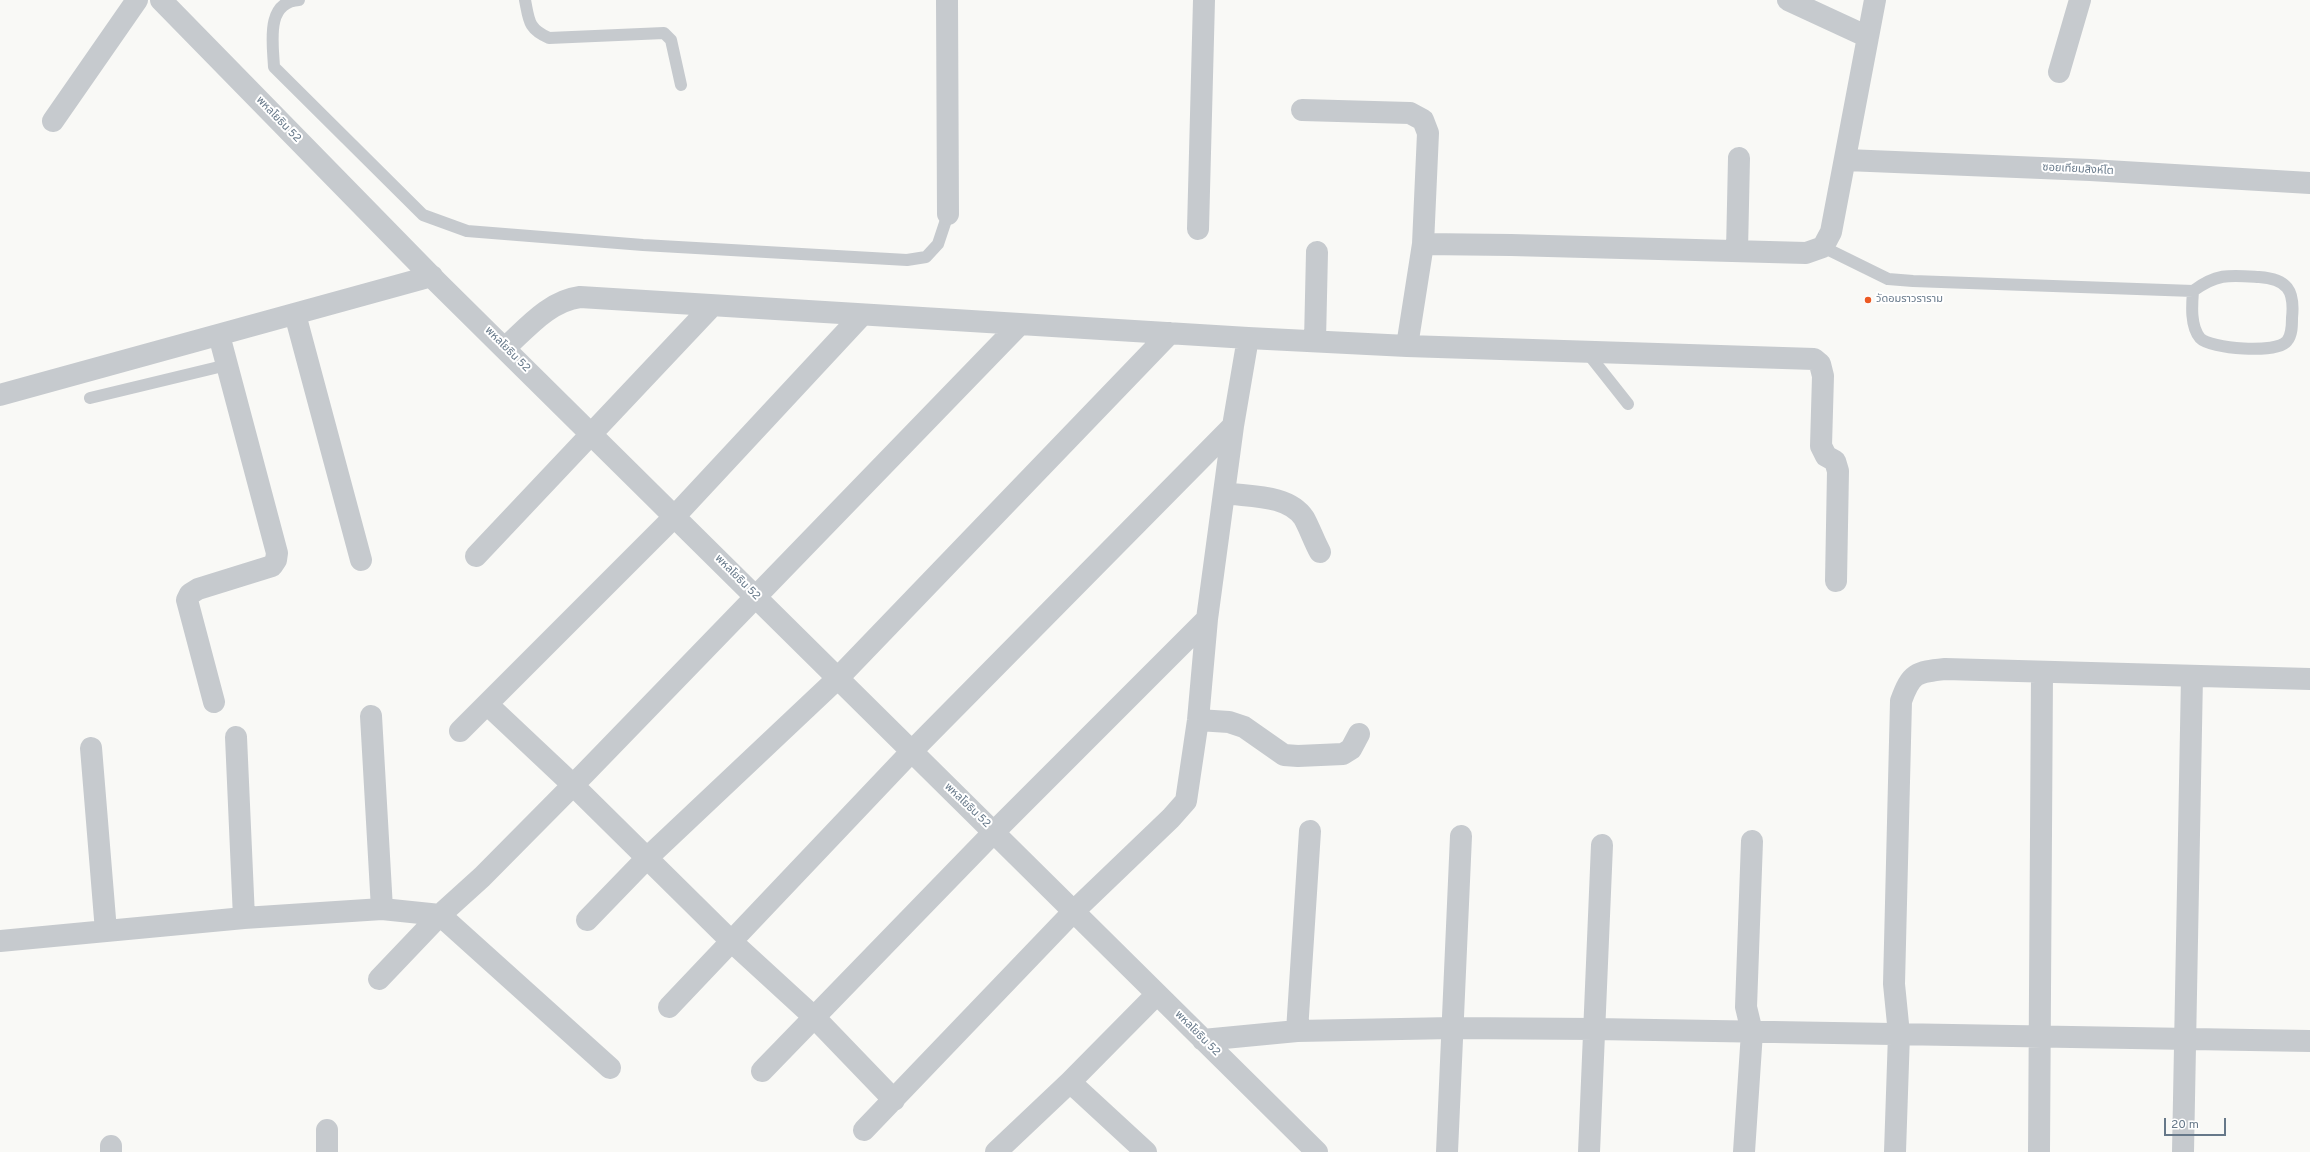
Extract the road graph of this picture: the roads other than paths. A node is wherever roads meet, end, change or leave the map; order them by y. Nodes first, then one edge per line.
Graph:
1 (137, 0) edge
2 (161, 0) edge
3 (299, 0) edge
4 (525, 0) edge
5 (948, 0) edge
6 (1204, 0) edge
7 (1788, 0) edge
8 (1875, 0) edge
9 (2080, 0) edge
10 (1868, 37) junction
11 (2059, 72) dead end
12 (682, 85) dead end
13 (1302, 110) dead end
14 (53, 121) dead end
15 (1739, 158) dead end
16 (1846, 160) junction
17 (2310, 183) edge
18 (948, 214) joint
19 (1198, 228) dead end
20 (1423, 244) junction
21 (1823, 247) junction
22 (1736, 251) junction
23 (1317, 252) dead end
24 (432, 276) junction
25 (2193, 290) junction
26 (712, 306) junction
27 (295, 314) junction
28 (862, 316) junction
29 (1019, 325) junction
30 (1170, 333) junction
31 (219, 335) junction
32 (1248, 338) junction
33 (1315, 341) junction
34 (1407, 346) junction
35 (505, 348) junction
36 (1586, 351) junction
37 (227, 365) junction
38 (0, 396) edge
39 (90, 398) dead end
40 (1628, 404) dead end
41 (1232, 426) junction
42 (592, 435) junction
43 (1224, 493) junction
44 (674, 516) junction
45 (1320, 552) dead end
46 (476, 556) dead end
47 (361, 560) dead end
48 (1836, 581) dead end
49 (756, 597) junction
50 (1207, 619) junction
51 (2042, 673) junction
52 (2192, 676) junction
53 (838, 678) junction
54 (2310, 679) edge
55 (214, 702) dead end
56 (488, 705) junction
57 (371, 716) dead end
58 (1198, 720) junction
59 (460, 731) dead end
60 (1359, 734) dead end
61 (236, 737) dead end
62 (91, 748) dead end
63 (911, 752) junction
64 (573, 785) junction
65 (1310, 831) dead end
66 (994, 832) junction
67 (1461, 836) dead end
68 (1752, 841) dead end
69 (1602, 845) dead end
70 (646, 859) junction
71 (382, 908) junction
72 (1074, 911) junction
73 (440, 915) junction
74 (244, 918) junction
75 (587, 920) dead end
76 (106, 931) junction
77 (0, 941) edge
78 (731, 942) junction
79 (379, 979) dead end
80 (1157, 994) junction
81 (670, 1007) dead end
82 (815, 1018) junction
83 (1453, 1028) junction
84 (1595, 1029) junction
85 (1297, 1031) junction
86 (1752, 1032) junction
87 (1899, 1034) junction
88 (2040, 1036) junction
89 (2186, 1039) junction
90 (1204, 1040) junction
91 (2310, 1041) edge
92 (610, 1068) dead end
93 (762, 1071) dead end
94 (1070, 1082) junction
95 (894, 1100) junction
96 (327, 1130) dead end
97 (864, 1130) dead end
98 (327, 1152) edge
99 (996, 1152) edge
100 (1146, 1152) edge
101 (1317, 1152) edge
102 (1447, 1152) edge
103 (1589, 1152) edge
104 (1744, 1152) edge
105 (1895, 1152) edge
106 (2039, 1152) edge
107 (2183, 1152) edge

1 - 14 street
2 - 24 street, พหลโยธิน 52
3 - 18 lane
4 - 12 lane
5 - 18 street
6 - 19 street
7 - 10 street
8 - 10 street
9 - 11 street
10 - 16 street
13 - 20 street
15 - 22 street
16 - 17 street, ซอยเทียมสิงห์โต
16 - 21 street
20 - 22 street
20 - 34 street
21 - 22 street
21 - 25 lane
23 - 33 street
24 - 27 street
24 - 35 street, พหลโยธิน 52
25 - 25 lane
26 - 28 street
26 - 35 street
26 - 42 street
27 - 31 street
27 - 47 street
28 - 29 street
28 - 44 street
29 - 30 street
29 - 49 street
30 - 32 street
30 - 53 street
31 - 37 street
31 - 38 street
32 - 33 street
32 - 41 street
33 - 34 street
34 - 36 street
35 - 42 street, พหลโยธิน 52
36 - 40 lane
36 - 48 street
37 - 39 lane
37 - 55 street
41 - 43 street
41 - 63 street
42 - 44 street, พหลโยธิน 52
42 - 46 street
43 - 45 street
43 - 50 street
44 - 49 street, พหลโยธิน 52
44 - 56 street
49 - 53 street, พหลโยธิน 52
49 - 64 street
50 - 58 street
50 - 66 street
51 - 52 street
51 - 87 street
51 - 88 street
52 - 54 street
52 - 89 street
53 - 63 street, พหลโยธิน 52
53 - 70 street
56 - 59 street
56 - 64 street
57 - 71 street
58 - 60 street
58 - 72 street
61 - 74 street
62 - 76 street
63 - 66 street, พหลโยธิน 52
63 - 78 street
64 - 70 street
64 - 73 street
65 - 85 street
66 - 72 street, พหลโยธิน 52
66 - 82 street
67 - 83 street
68 - 86 street
69 - 84 street
70 - 75 street
70 - 78 street
71 - 73 street
71 - 74 street
72 - 80 street, พหลโยธิน 52
72 - 95 street
73 - 79 street
73 - 92 street
74 - 76 street
76 - 77 street
78 - 81 street
78 - 82 street
80 - 90 street, พหลโยธิน 52
80 - 94 street
82 - 93 street
82 - 95 street
83 - 84 street
83 - 85 street
83 - 102 street
84 - 86 street
84 - 103 street
85 - 90 street
86 - 87 street
86 - 104 street
87 - 88 street
87 - 105 street
88 - 89 street
88 - 106 street
89 - 91 street
89 - 107 street
90 - 101 street, พหลโยธิน 52
94 - 99 street
94 - 100 street
95 - 97 street
96 - 98 street

